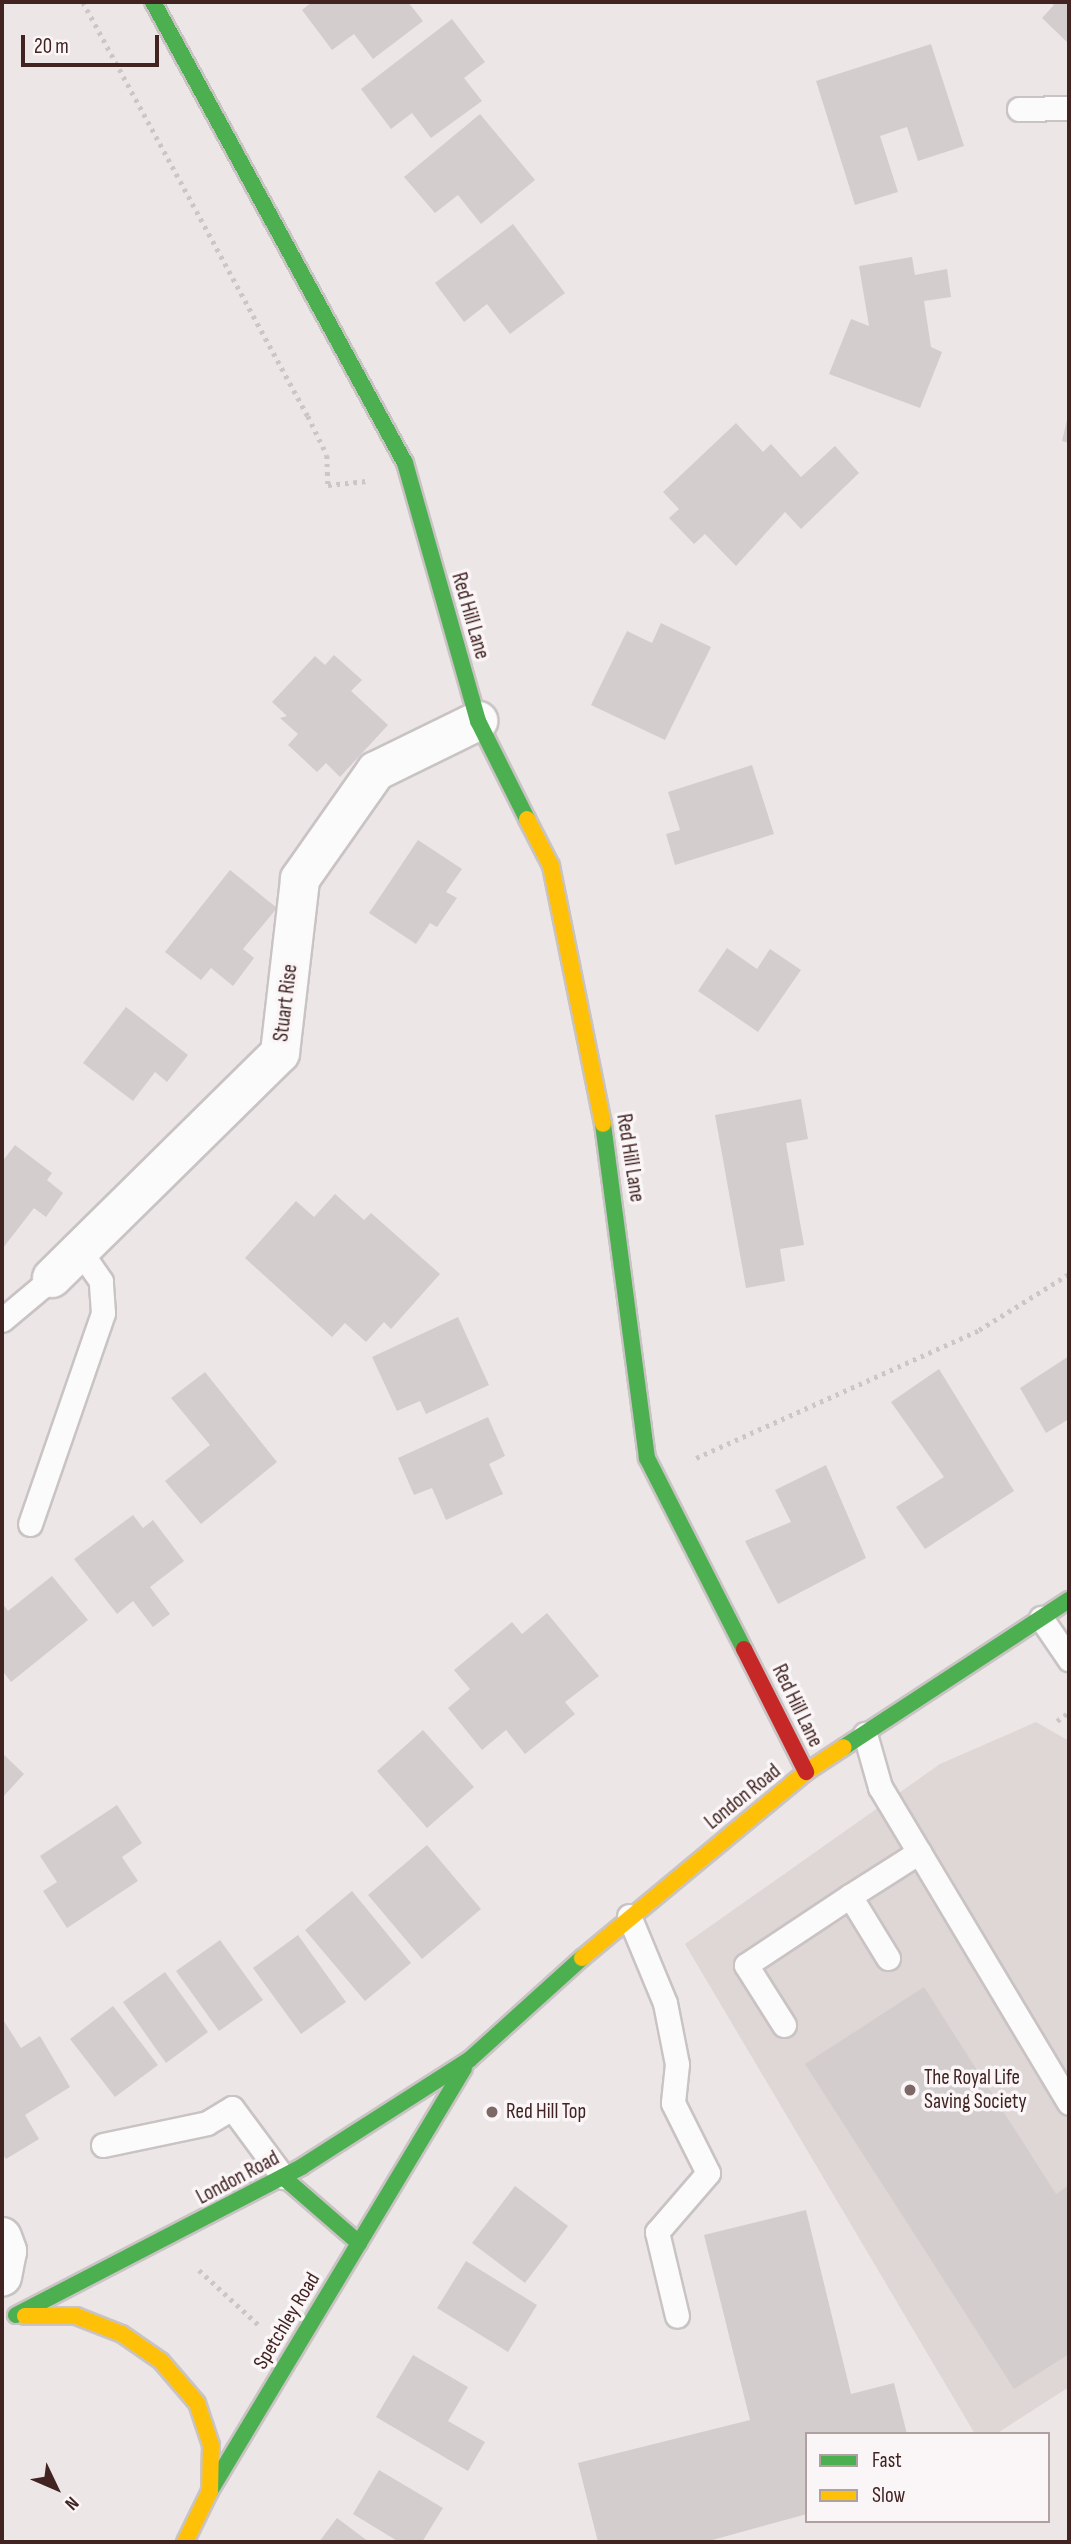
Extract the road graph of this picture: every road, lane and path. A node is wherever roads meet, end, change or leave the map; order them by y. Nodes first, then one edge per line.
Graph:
1 (83, 2) edge
2 (153, 2) edge
3 (1069, 108) edge
4 (1020, 109) dead end
5 (374, 480) dead end
6 (478, 720) junction
7 (80, 1251) junction
8 (1069, 1274) edge
9 (52, 1278) joint
10 (2, 1320) edge
11 (647, 1458) junction
12 (30, 1524) dead end
13 (1069, 1600) edge
14 (1041, 1618) junction
15 (1069, 1659) edge
16 (1069, 1712) edge
17 (1057, 1721) dead end
18 (865, 1734) junction
19 (806, 1772) junction
20 (919, 1852) junction
21 (850, 1896) junction
22 (629, 1916) junction
23 (888, 1958) dead end
24 (784, 2025) dead end
25 (469, 2060) junction
26 (1069, 2104) edge
27 (103, 2145) dead end
28 (401, 2172) joint
29 (283, 2177) junction
30 (2, 2237) edge
31 (167, 2240) junction
32 (359, 2243) junction
33 (2, 2277) edge
34 (677, 2316) dead end
35 (9, 2317) edge
36 (291, 2355) junction
37 (209, 2491) junction
38 (185, 2542) edge

1 - 5 path
2 - 6 main road, Red Hill Lane
3 - 4 lane
6 - 7 street, Stuart Rise
6 - 11 main road, Red Hill Lane
7 - 9 street, Stuart Rise
7 - 12 lane
8 - 11 path
9 - 10 lane
11 - 19 main road, Red Hill Lane
13 - 14 main road, London Road
14 - 15 lane
14 - 18 main road, London Road
16 - 17 path
18 - 19 main road, London Road
18 - 20 lane
19 - 22 main road, London Road
20 - 21 lane
20 - 26 lane
21 - 23 lane
21 - 24 lane
22 - 25 main road, London Road
22 - 34 lane
25 - 28 main road, London Road
25 - 29 main road, London Road
27 - 29 lane
28 - 32 main road, Spetchley Road
29 - 31 main road, London Road
29 - 32 main road
30 - 33 street
31 - 35 main road, London Road
31 - 36 path
32 - 36 main road, Spetchley Road
35 - 37 main road
36 - 37 main road, Spetchley Road
37 - 38 main road, Spetchley Road

